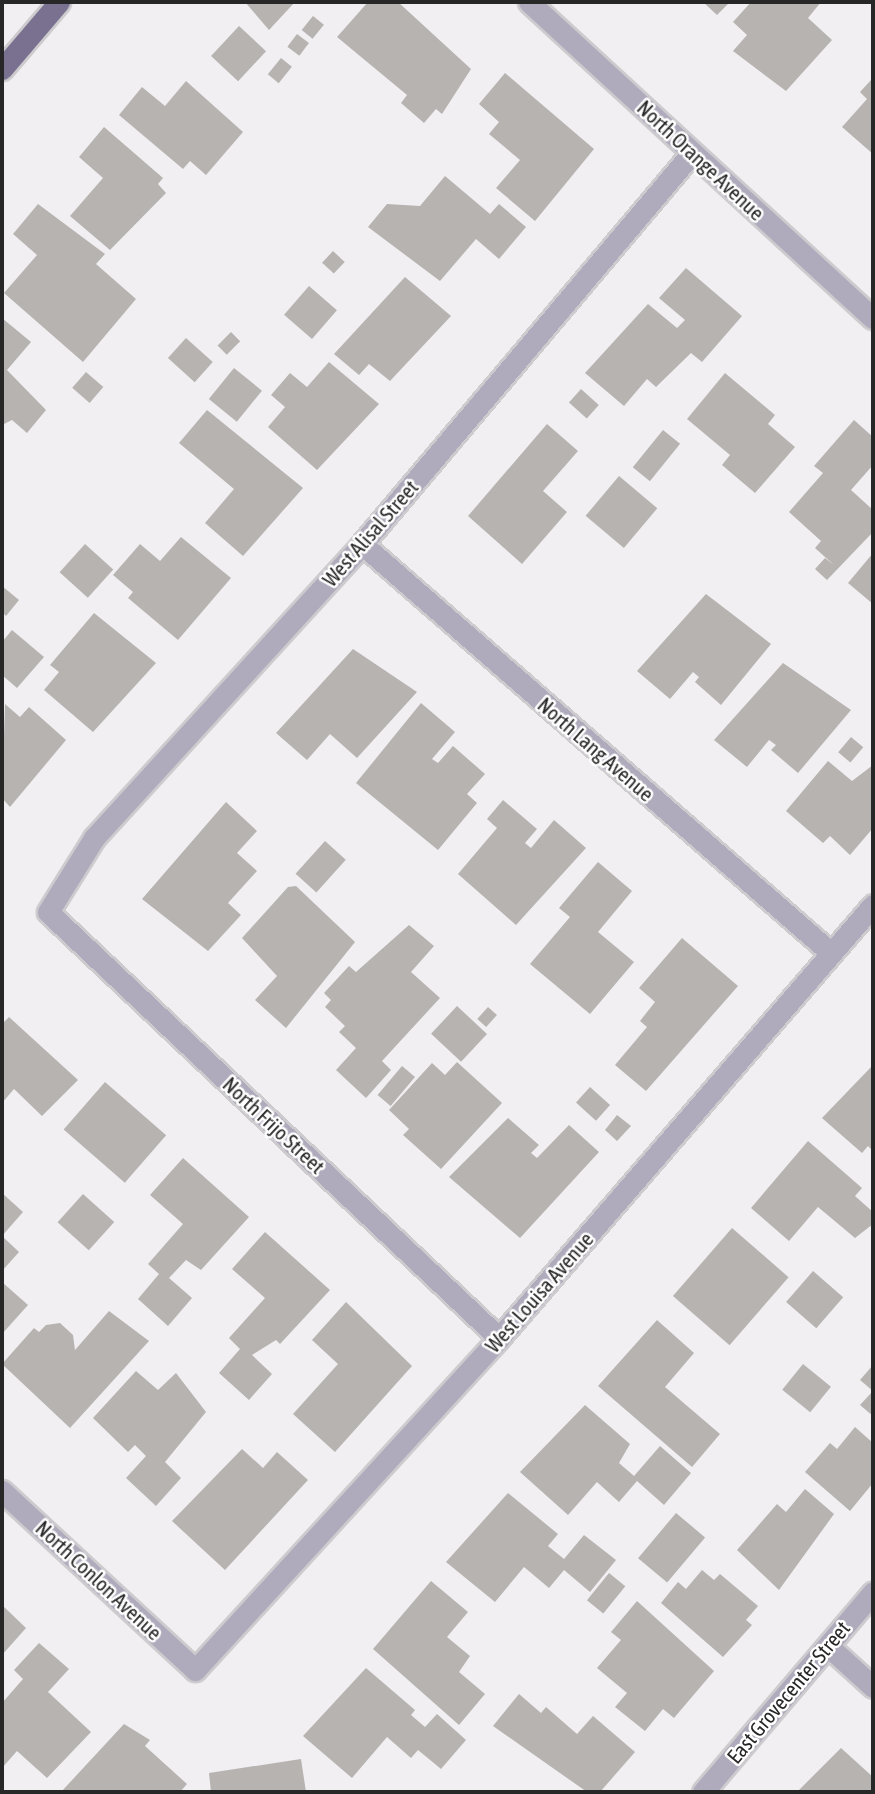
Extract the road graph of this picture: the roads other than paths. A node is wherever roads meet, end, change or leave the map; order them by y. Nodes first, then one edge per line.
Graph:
1 (59, 2) edge
2 (529, 2) edge
3 (2, 69) edge
4 (692, 153) junction
5 (873, 318) edge
6 (362, 544) junction
7 (873, 905) edge
8 (48, 912) joint
9 (831, 953) junction
10 (499, 1338) junction
11 (2, 1491) edge
12 (873, 1592) edge
13 (828, 1646) junction
14 (195, 1670) joint
15 (873, 1687) edge
16 (703, 1792) edge

1 - 3 main road
2 - 4 street, North Orange Avenue
4 - 5 street, North Orange Avenue
4 - 6 street, West Alisal Street
6 - 8 street, West Alisal Street
6 - 9 street, North Lang Avenue
7 - 9 street, West Louisa Avenue
8 - 10 street, North Frijo Street
9 - 10 street, West Louisa Avenue
10 - 14 street, West Louisa Avenue
11 - 14 street, North Conlon Avenue
12 - 13 street, East Grovecenter Street
13 - 15 street
13 - 16 street, East Grovecenter Street

